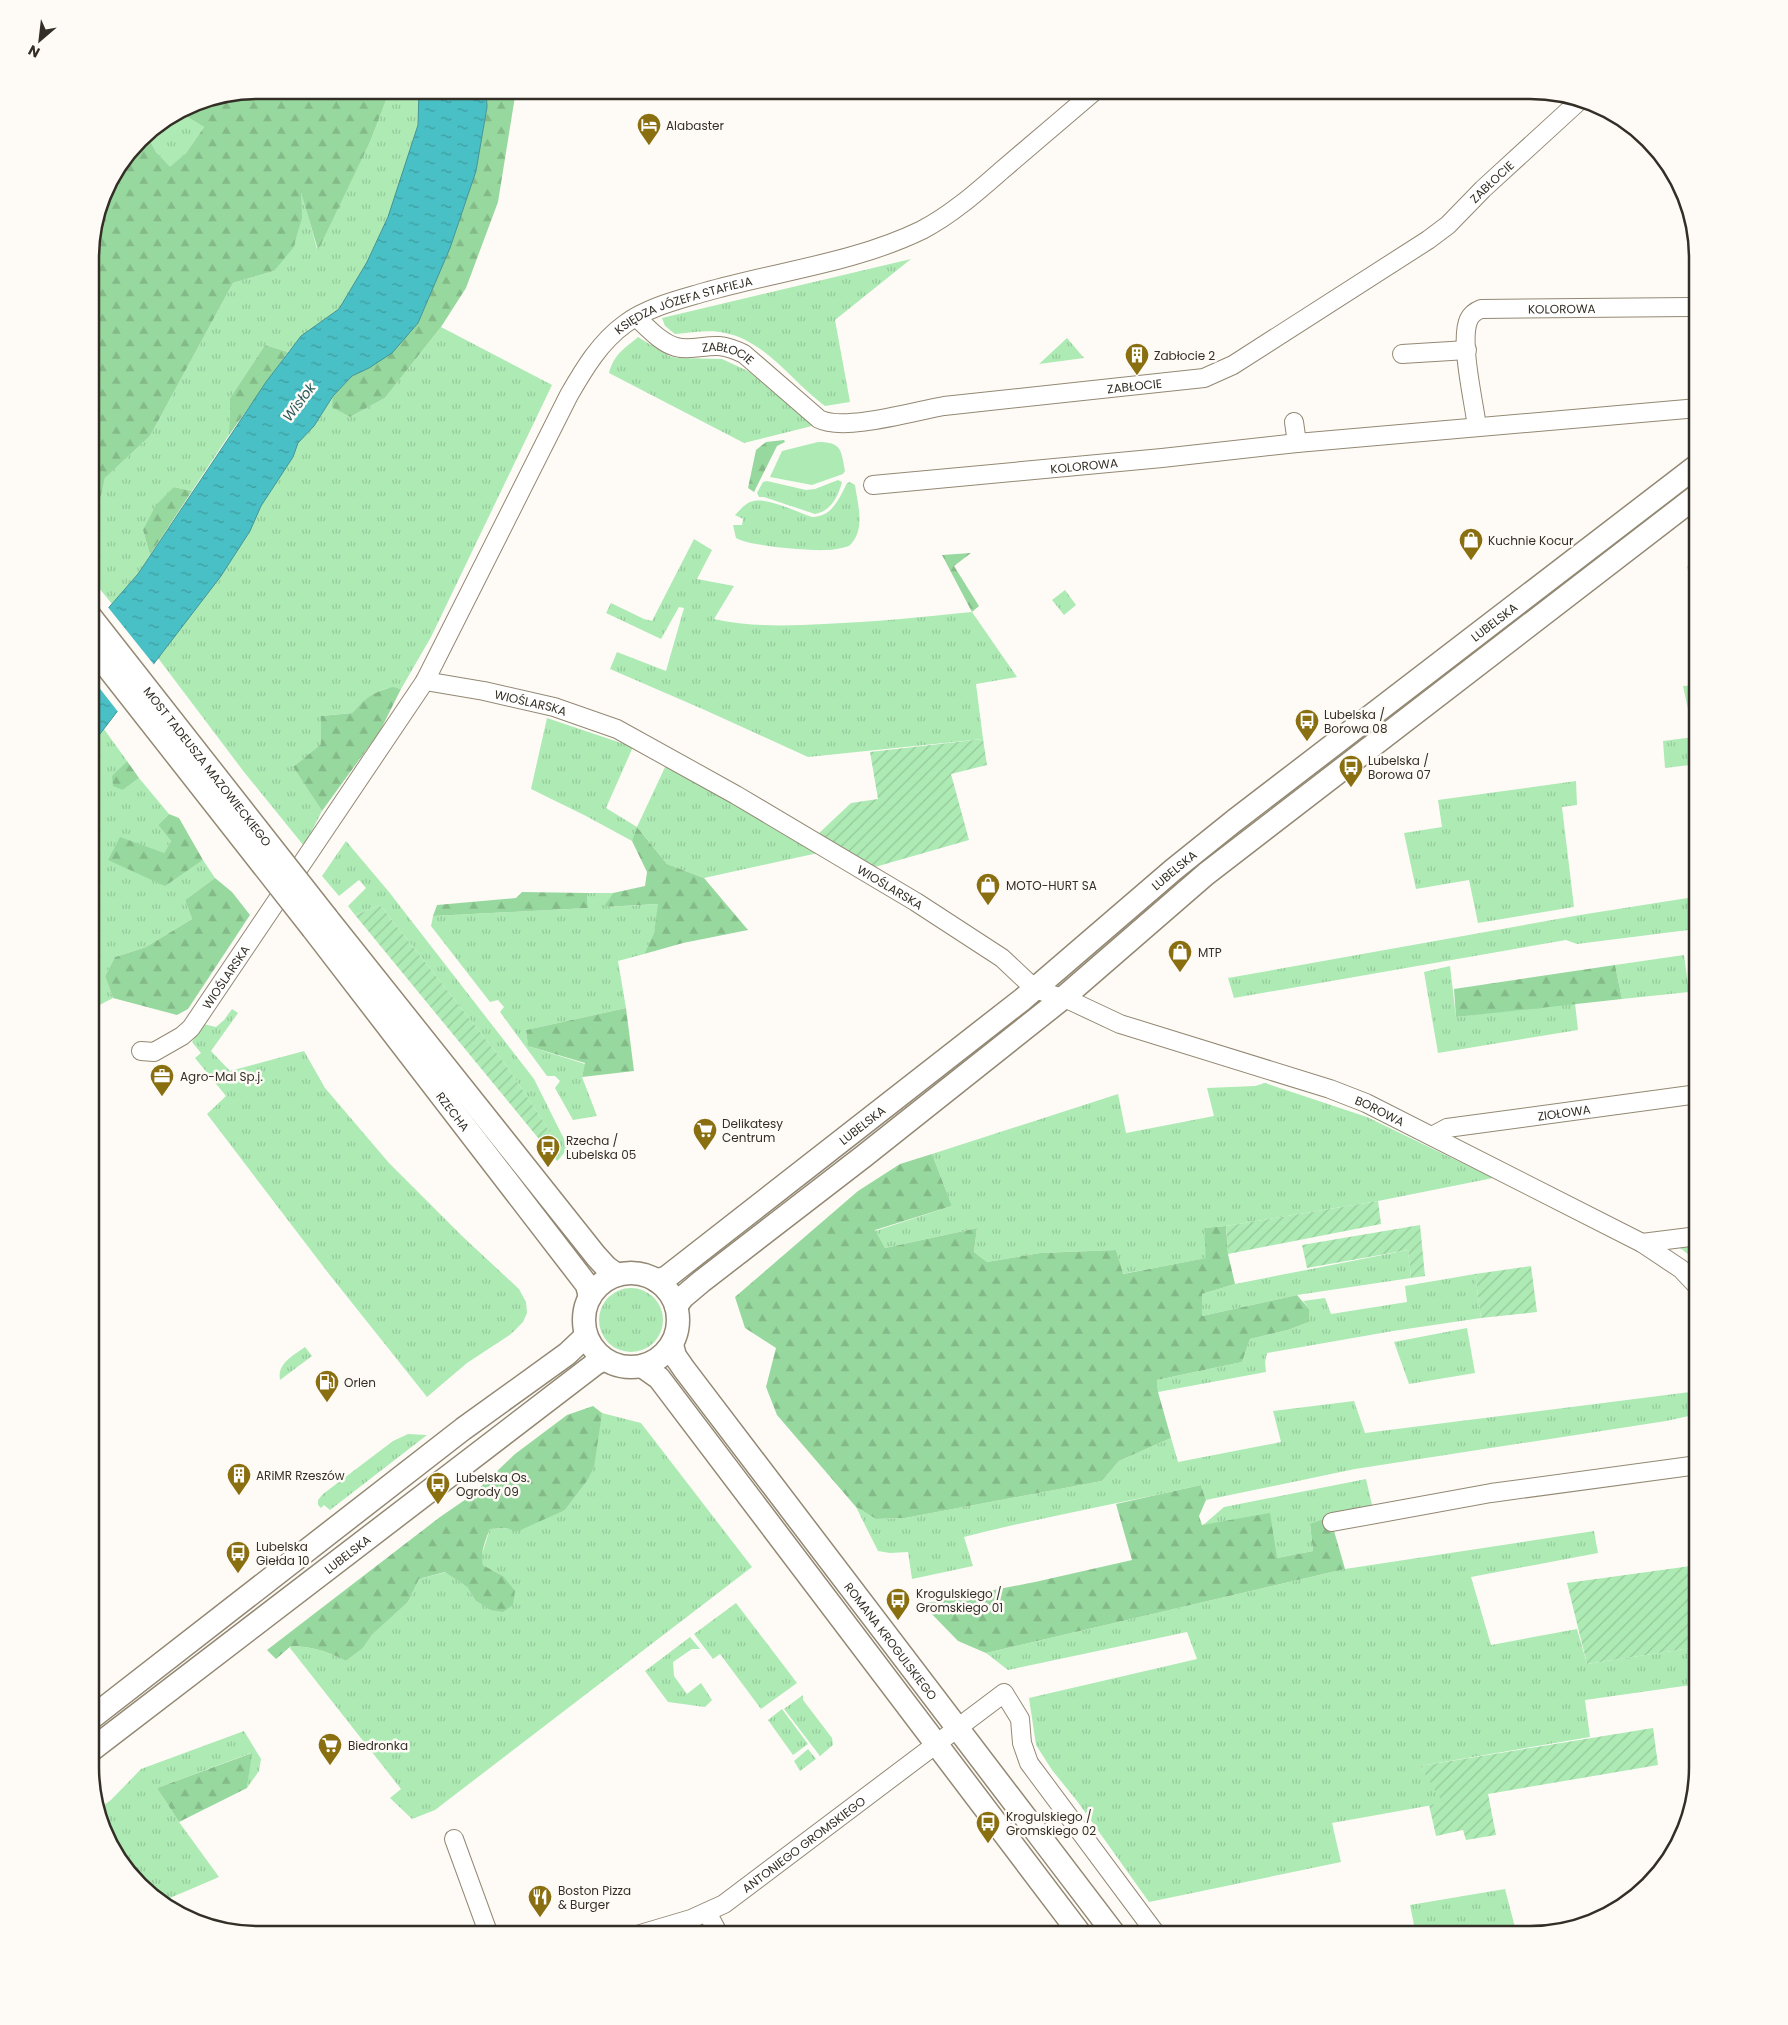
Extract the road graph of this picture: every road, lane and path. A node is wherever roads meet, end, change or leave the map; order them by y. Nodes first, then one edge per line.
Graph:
1 (1085, 99) edge
2 (1574, 105) edge
3 (1689, 307) edge
4 (636, 317) junction
5 (1467, 350) junction
6 (1402, 354) dead end
7 (1689, 409) edge
8 (1294, 422) dead end
9 (1477, 427) junction
10 (1297, 443) junction
11 (1689, 472) edge
12 (873, 485) dead end
13 (1689, 502) edge
14 (1519, 603) junction
15 (1532, 624) junction
16 (99, 628) edge
17 (99, 656) edge
18 (425, 682) junction
19 (320, 923) junction
20 (1035, 989) junction
21 (1063, 998) junction
22 (141, 1051) dead end
23 (1689, 1095) edge
24 (1432, 1136) junction
25 (1689, 1237) edge
26 (1642, 1243) junction
27 (617, 1275) junction
28 (1689, 1278) edge
29 (657, 1281) junction
30 (590, 1296) junction
31 (676, 1306) junction
32 (586, 1336) junction
33 (672, 1345) junction
34 (604, 1359) junction
35 (642, 1366) junction
36 (1689, 1466) edge
37 (1332, 1522) dead end
38 (99, 1712) edge
39 (958, 1727) junction
40 (936, 1743) junction
41 (99, 1744) edge
42 (454, 1838) dead end
43 (707, 1912) junction
44 (486, 1926) edge
45 (667, 1926) edge
46 (714, 1926) edge
47 (1074, 1926) edge
48 (1108, 1926) edge
49 (1150, 1926) edge

1 - 4 street, KSIĘDZA JÓZEFA STAFIEJA
2 - 4 street, ZABŁOCIE
3 - 5 street, KOLOROWA
4 - 18 street, KSIĘDZA JÓZEFA STAFIEJA
5 - 6 street
5 - 9 street, KOLOROWA
7 - 9 street, KOLOROWA
8 - 10 street
9 - 10 street, KOLOROWA
10 - 12 street, KOLOROWA
11 - 14 main road, LUBELSKA
13 - 15 main road, LUBELSKA
14 - 15 main road
14 - 20 main road, LUBELSKA
15 - 21 main road, LUBELSKA
16 - 19 main road, MOST TADEUSZA MAZOWIECKIEGO, bridge
17 - 19 main road, MOST TADEUSZA MAZOWIECKIEGO, bridge
18 - 20 street, WIOŚLARSKA
18 - 22 street, WIOŚLARSKA
19 - 27 main road, RZECHA
19 - 30 main road, RZECHA
20 - 21 street, BOROWA
20 - 29 main road, LUBELSKA
21 - 24 street, BOROWA
21 - 31 main road, LUBELSKA
23 - 24 street, ZIOŁOWA
24 - 26 street, BOROWA
25 - 26 street
26 - 28 street, BOROWA
27 - 29 main road
27 - 30 main road
29 - 31 main road
30 - 32 main road
31 - 33 main road
32 - 34 main road
32 - 38 main road
33 - 35 main road
33 - 39 main road, ROMANA KROGULSKIEGO
34 - 35 main road
34 - 41 main road, LUBELSKA
35 - 40 main road
36 - 37 street
39 - 40 street, ANTONIEGO GROMSKIEGO
39 - 48 main road, ROMANA KROGULSKIEGO
39 - 49 street, ANTONIEGO GROMSKIEGO
40 - 43 street, ANTONIEGO GROMSKIEGO
40 - 47 main road
42 - 44 street
43 - 45 street, ANTONIEGO GROMSKIEGO
43 - 46 street

